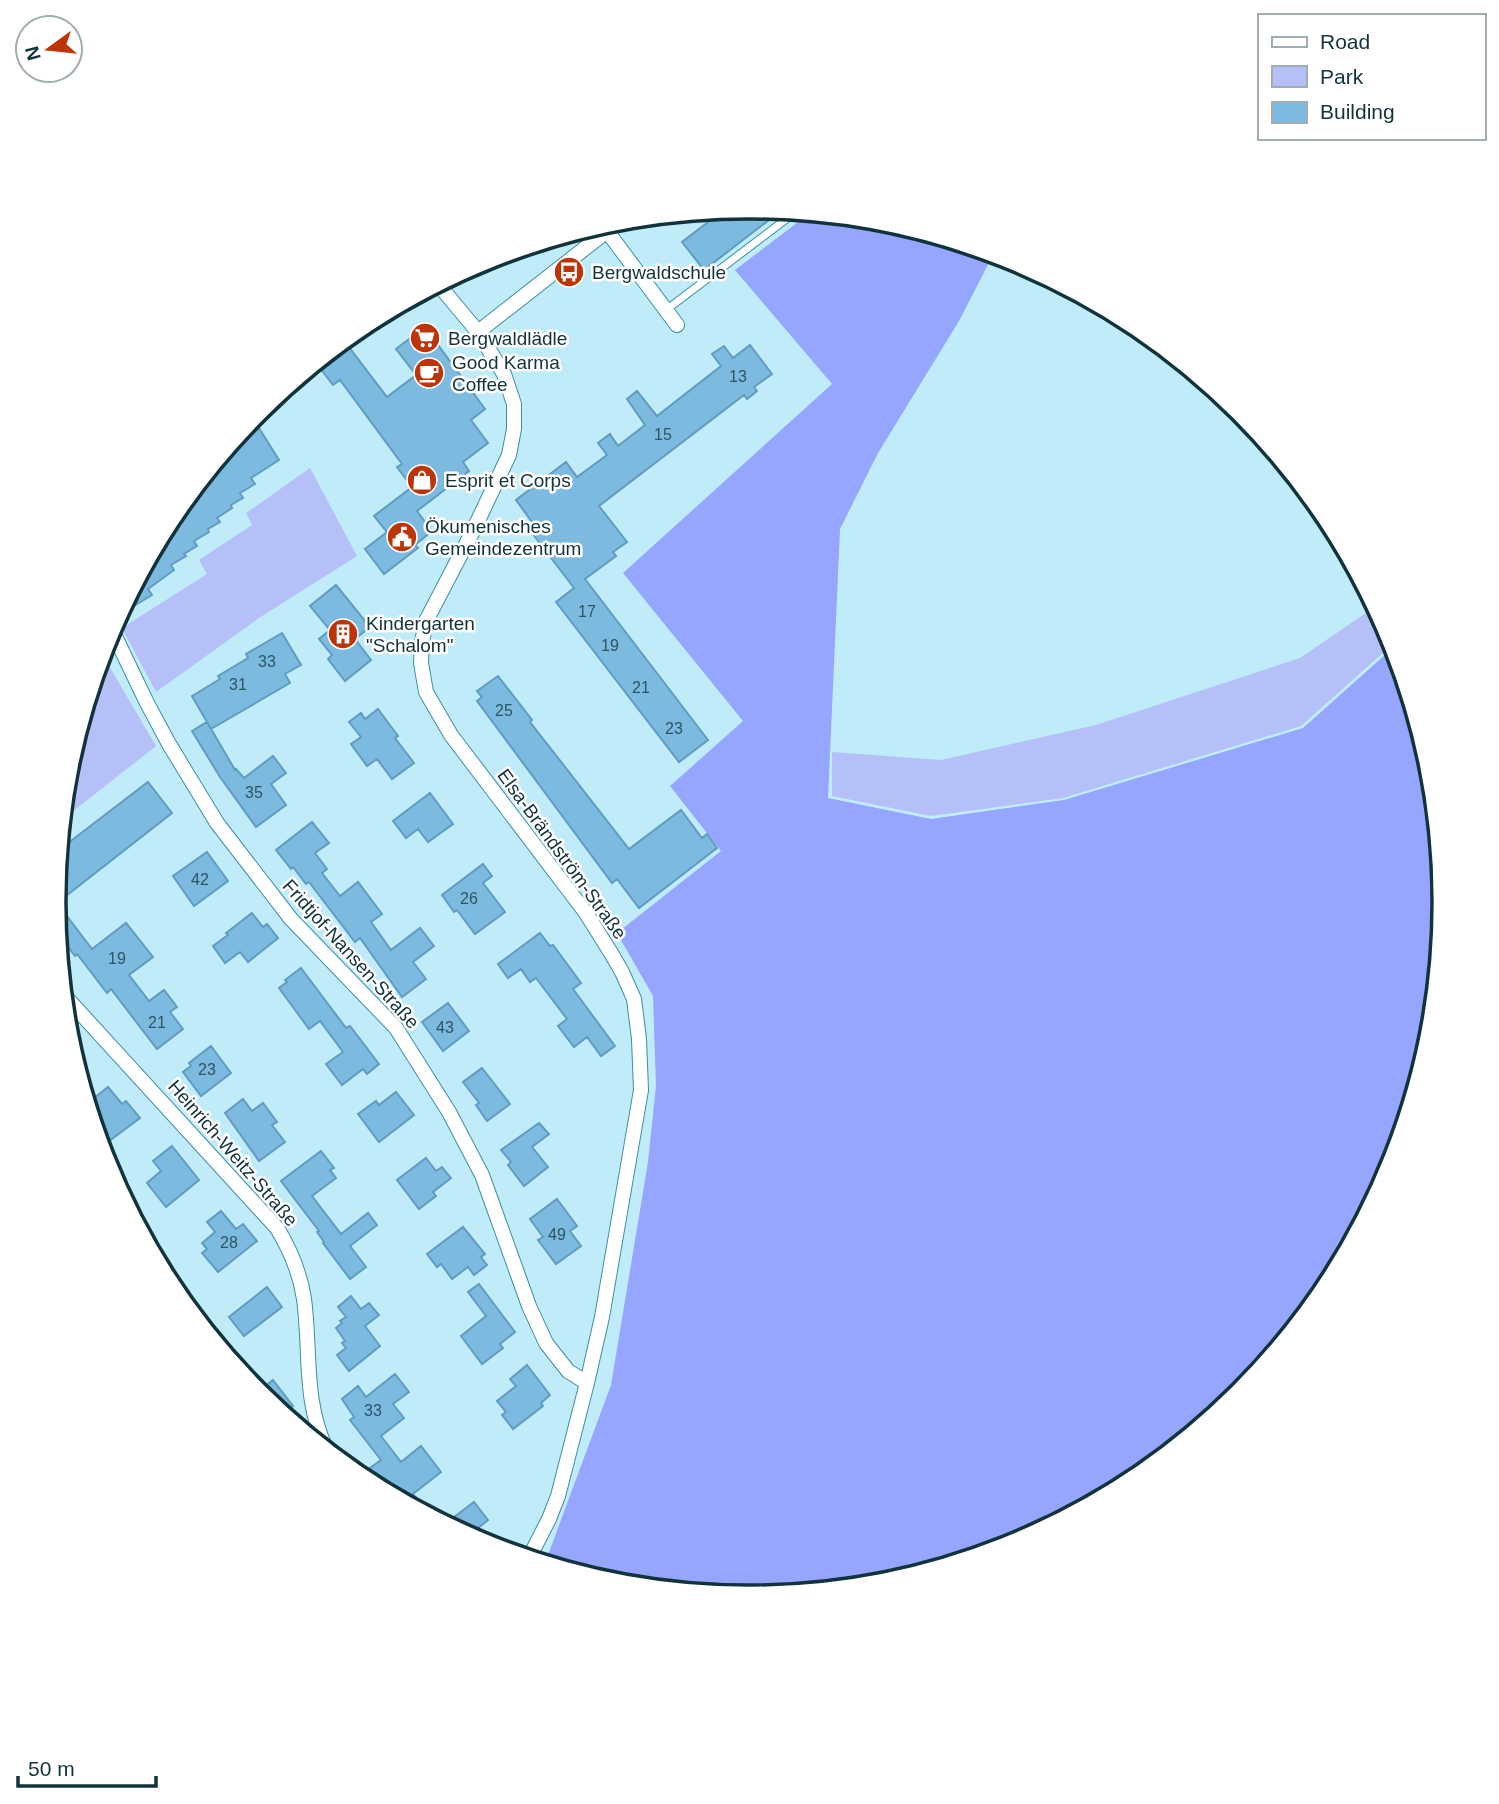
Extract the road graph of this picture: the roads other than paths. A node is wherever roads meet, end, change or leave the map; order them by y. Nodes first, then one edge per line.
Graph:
1 (785, 220) edge
2 (609, 234) edge
3 (601, 235) edge
4 (444, 291) edge
5 (666, 310) junction
6 (677, 325) dead end
7 (478, 332) junction
8 (118, 642) edge
9 (75, 1008) edge
10 (587, 1383) junction
11 (320, 1433) edge
12 (533, 1550) edge

1 - 5 lane
2 - 5 street
3 - 7 street
4 - 7 street, Elsa-Brändström-Straße
5 - 6 street
7 - 10 street, Elsa-Brändström-Straße
8 - 10 street, Fridtjof-Nansen-Straße
9 - 11 street, Heinrich-Weitz-Straße
10 - 12 street, Elsa-Brändström-Straße

